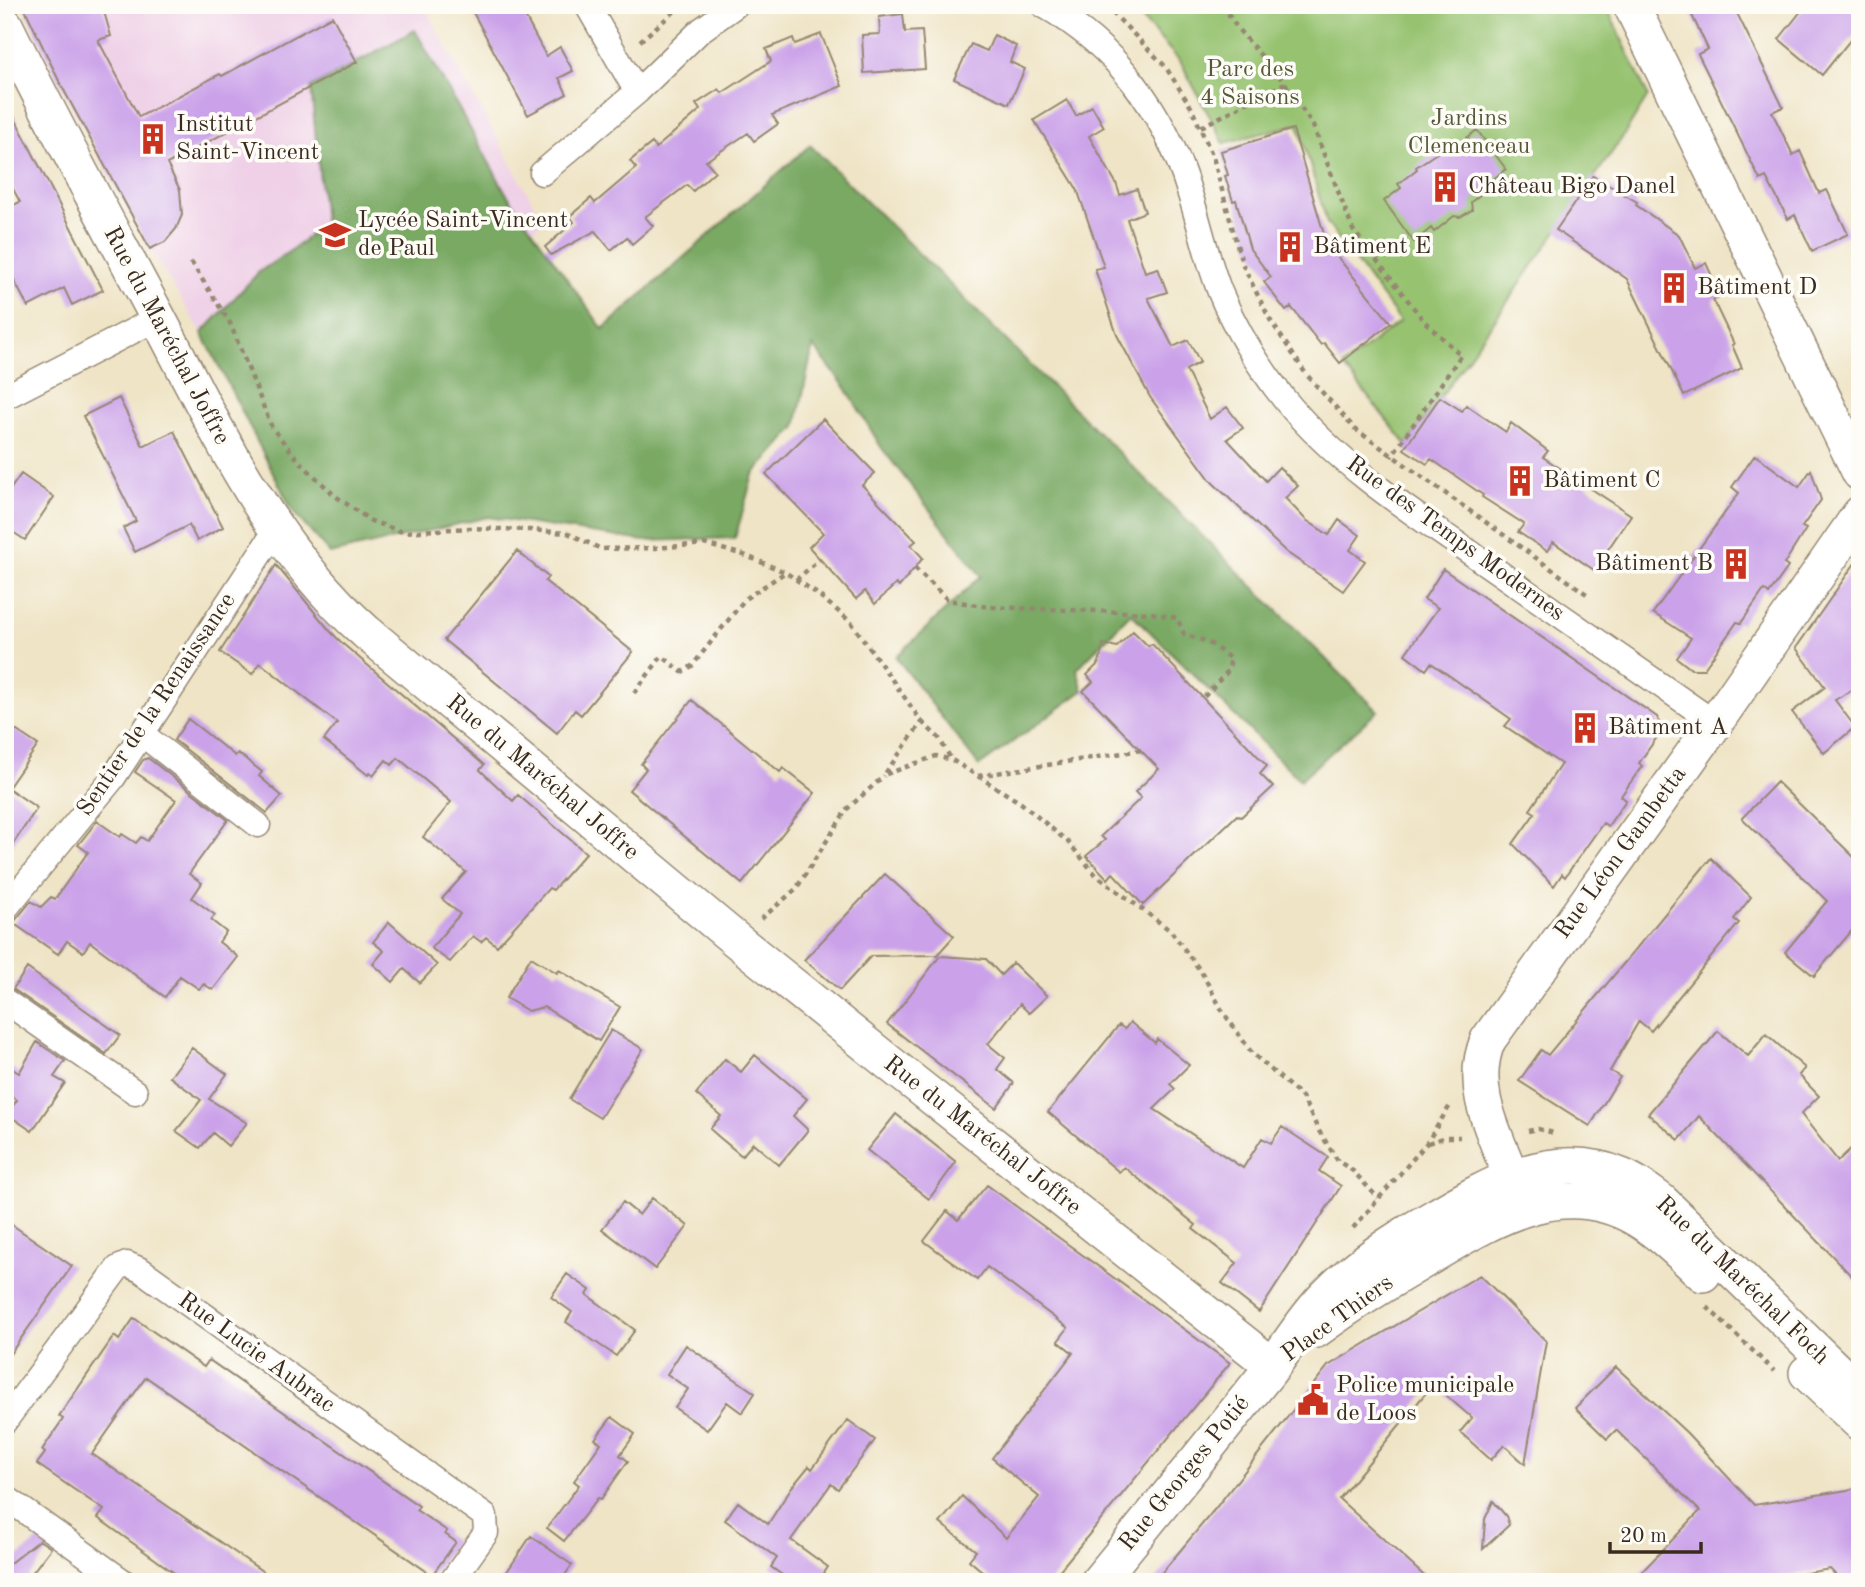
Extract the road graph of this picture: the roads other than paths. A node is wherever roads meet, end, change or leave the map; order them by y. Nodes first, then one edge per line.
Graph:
1 (587, 5) edge
2 (736, 5) edge
3 (1043, 5) edge
4 (1631, 5) edge
5 (5, 25) edge
6 (637, 92) junction
7 (542, 173) dead end
8 (158, 318) junction
9 (5, 397) edge
10 (1860, 473) edge
11 (1860, 514) edge
12 (276, 528) junction
13 (1715, 723) junction
14 (142, 734) junction
15 (258, 825) dead end
16 (5, 909) edge
17 (5, 1001) edge
18 (135, 1092) dead end
19 (1511, 1176) junction
20 (1621, 1176) joint
21 (1636, 1218) joint
22 (1273, 1366) junction
23 (1860, 1388) edge
24 (5, 1421) edge
25 (1860, 1423) edge
26 (5, 1497) edge
27 (124, 1582) edge
28 (451, 1582) edge
29 (1098, 1582) edge

1 - 6 street
2 - 6 street
3 - 13 street, Rue des Temps Modernes
4 - 10 street
5 - 8 street, Rue du Maréchal Joffre
6 - 7 street
8 - 9 street
8 - 12 street, Rue du Maréchal Joffre
11 - 13 street, Rue Léon Gambetta
12 - 14 street, Sentier de la Renaissance
12 - 22 street, Rue du Maréchal Joffre
13 - 19 street, Rue Léon Gambetta
14 - 15 street
14 - 16 street, Sentier de la Renaissance
17 - 18 street
19 - 20 street, Place Thiers
19 - 22 street, Place Thiers
20 - 23 street, Rue du Maréchal Foch
21 - 22 street, Place Thiers
21 - 25 street, Rue du Maréchal Foch
22 - 29 street, Rue Georges Potié
24 - 28 street, Rue Lucie Aubrac
26 - 27 street

